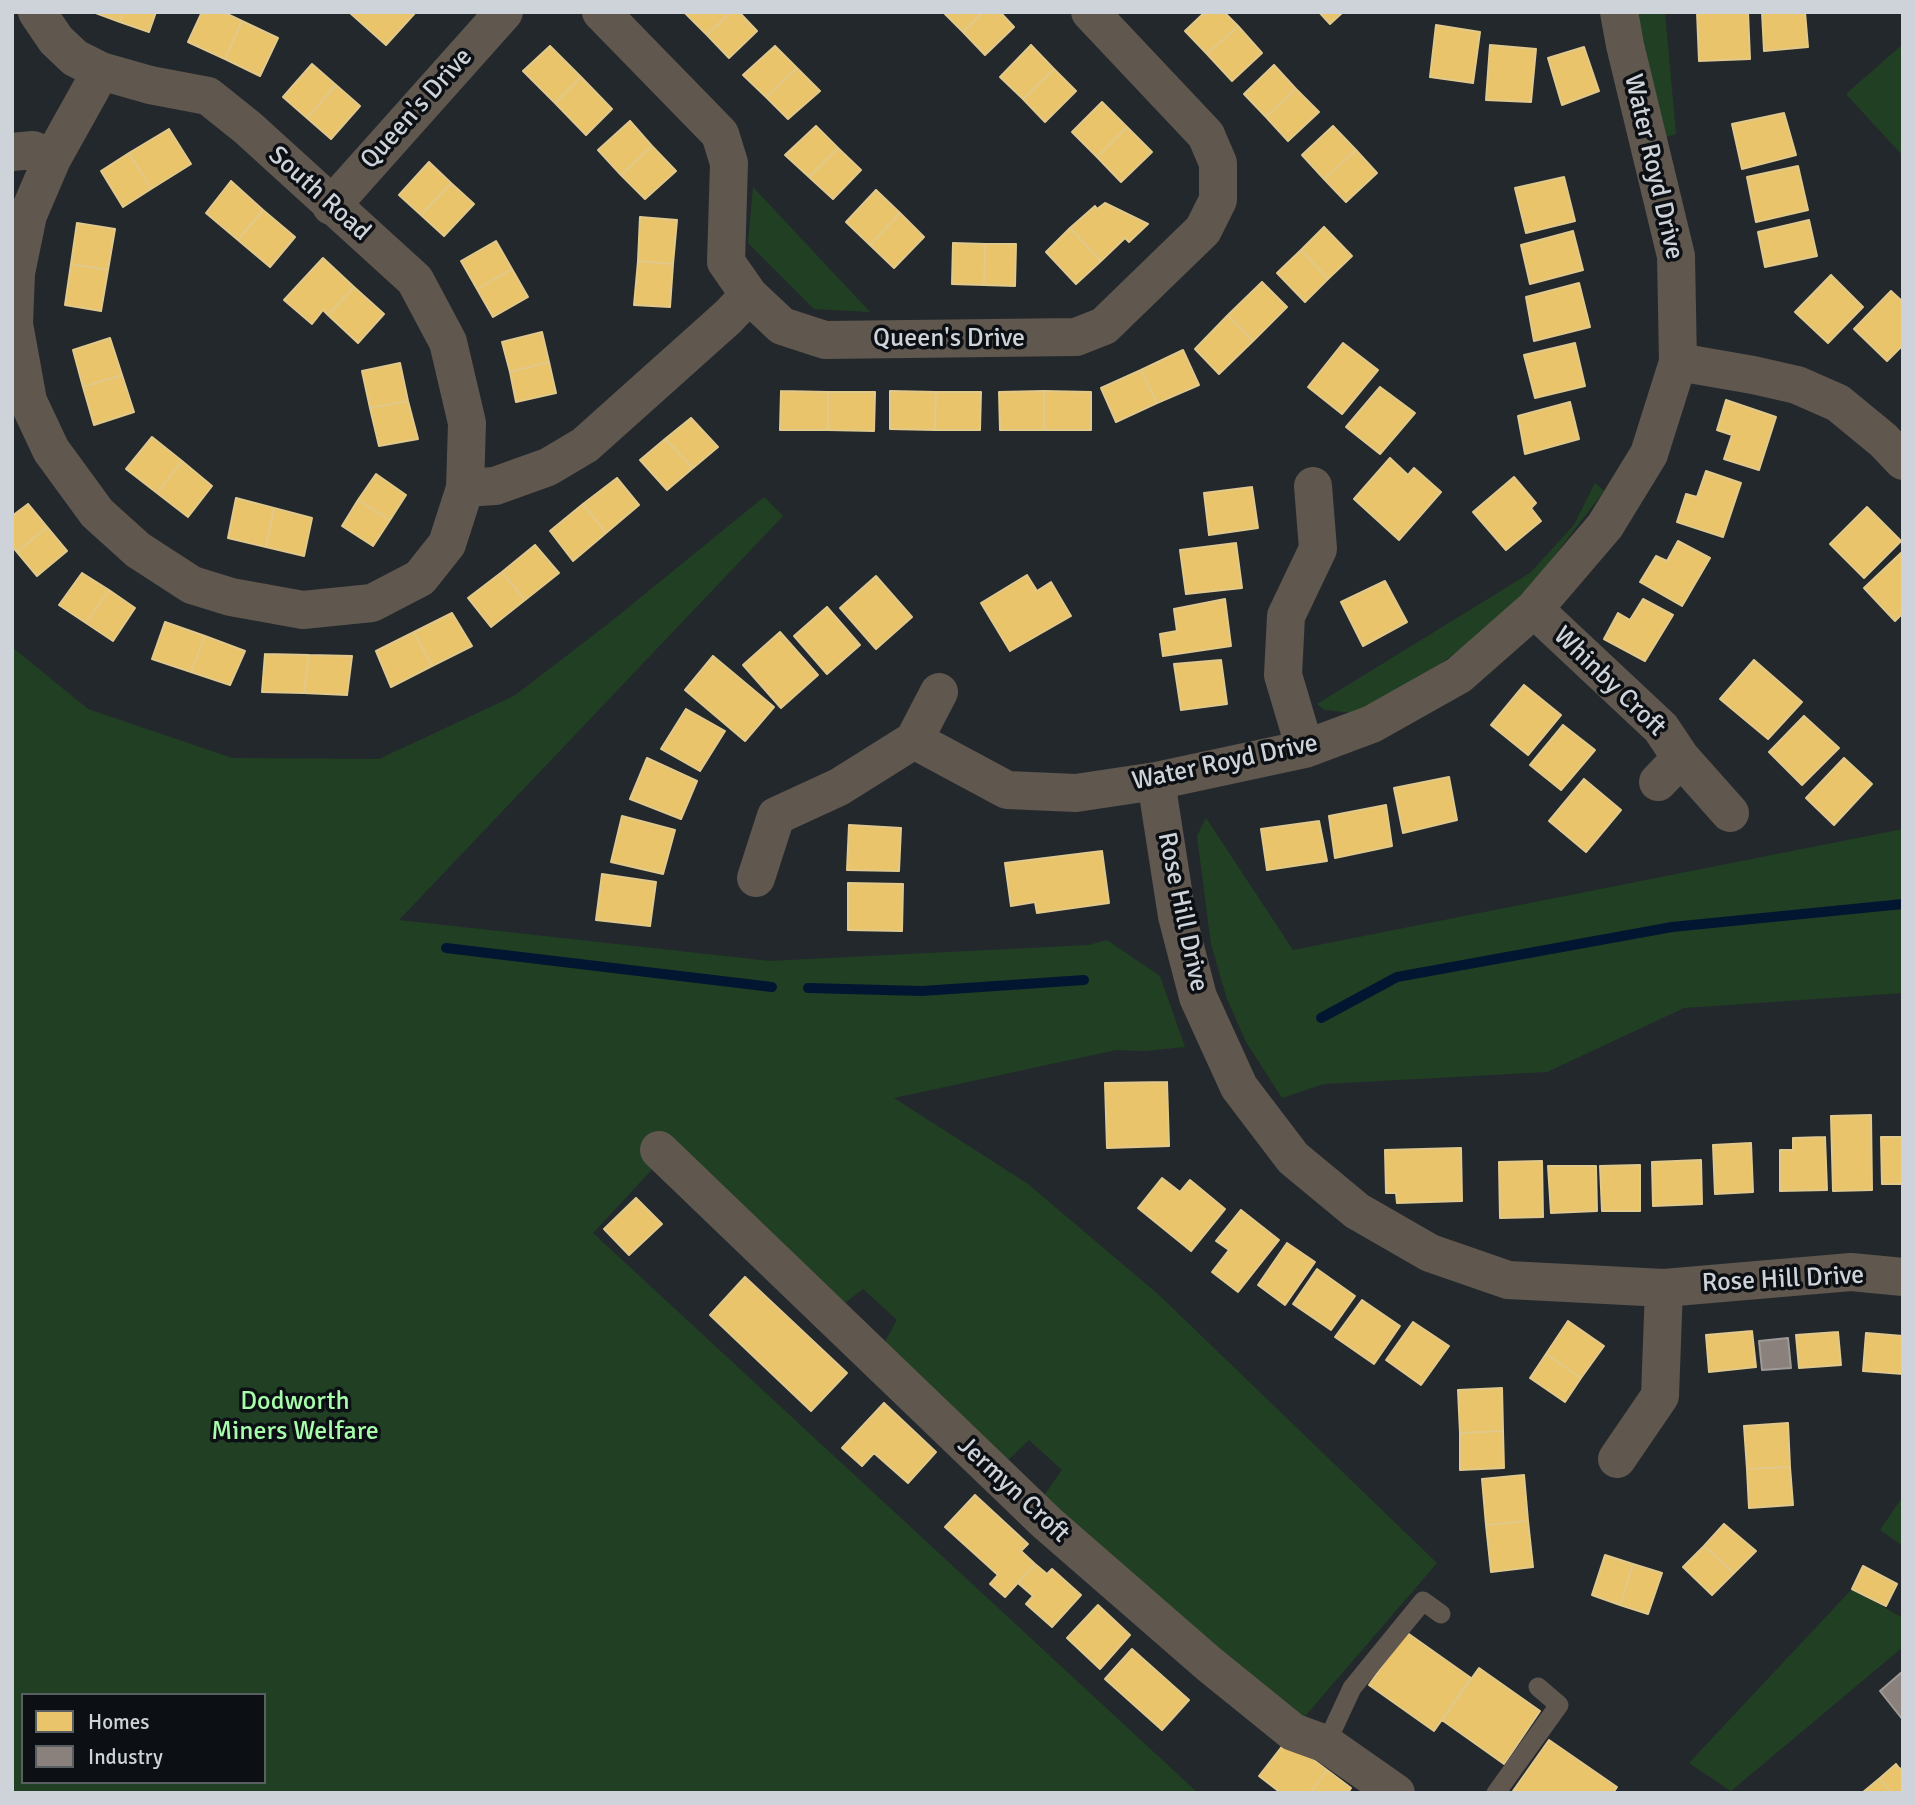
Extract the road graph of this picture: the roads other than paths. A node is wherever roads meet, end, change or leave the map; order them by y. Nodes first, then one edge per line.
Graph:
1 (37, 12) edge
2 (504, 12) edge
3 (601, 12) edge
4 (1090, 12) edge
5 (1619, 12) edge
6 (101, 71) junction
7 (12, 152) edge
8 (52, 159) junction
9 (331, 206) junction
10 (749, 295) junction
11 (13, 324) edge
12 (1678, 362) junction
13 (1903, 461) edge
14 (1313, 486) dead end
15 (465, 488) junction
16 (1534, 609) junction
17 (939, 692) dead end
18 (914, 740) junction
19 (1305, 749) junction
20 (1156, 781) junction
21 (1730, 813) dead end
22 (756, 878) dead end
23 (659, 1150) dead end
24 (1903, 1277) edge
25 (1664, 1288) junction
26 (1617, 1459) dead end
27 (1441, 1614) dead end
28 (1538, 1687) dead end
29 (1326, 1744) junction
30 (1396, 1793) edge
31 (1496, 1793) edge

1 - 6 street, South Road
2 - 9 street, Queen's Drive
3 - 10 street, Queen's Drive
4 - 10 street, Queen's Drive
5 - 12 street, Water Royd Drive
6 - 8 street, South Road
6 - 9 street, South Road
7 - 8 street
8 - 11 street, South Road
9 - 15 street, South Road
10 - 15 street
11 - 15 street, South Road
12 - 13 street
12 - 16 street, Water Royd Drive
14 - 19 street
16 - 19 street, Water Royd Drive
16 - 21 street, Whinby Croft
17 - 18 street
18 - 20 street, Water Royd Drive
18 - 22 street
19 - 20 street, Water Royd Drive
20 - 25 street, Rose Hill Drive
23 - 29 street, Jermyn Croft
24 - 25 street, Rose Hill Drive
25 - 26 street, Rose Hill Drive
27 - 29 lane
28 - 31 lane
29 - 30 street, Jermyn Croft

